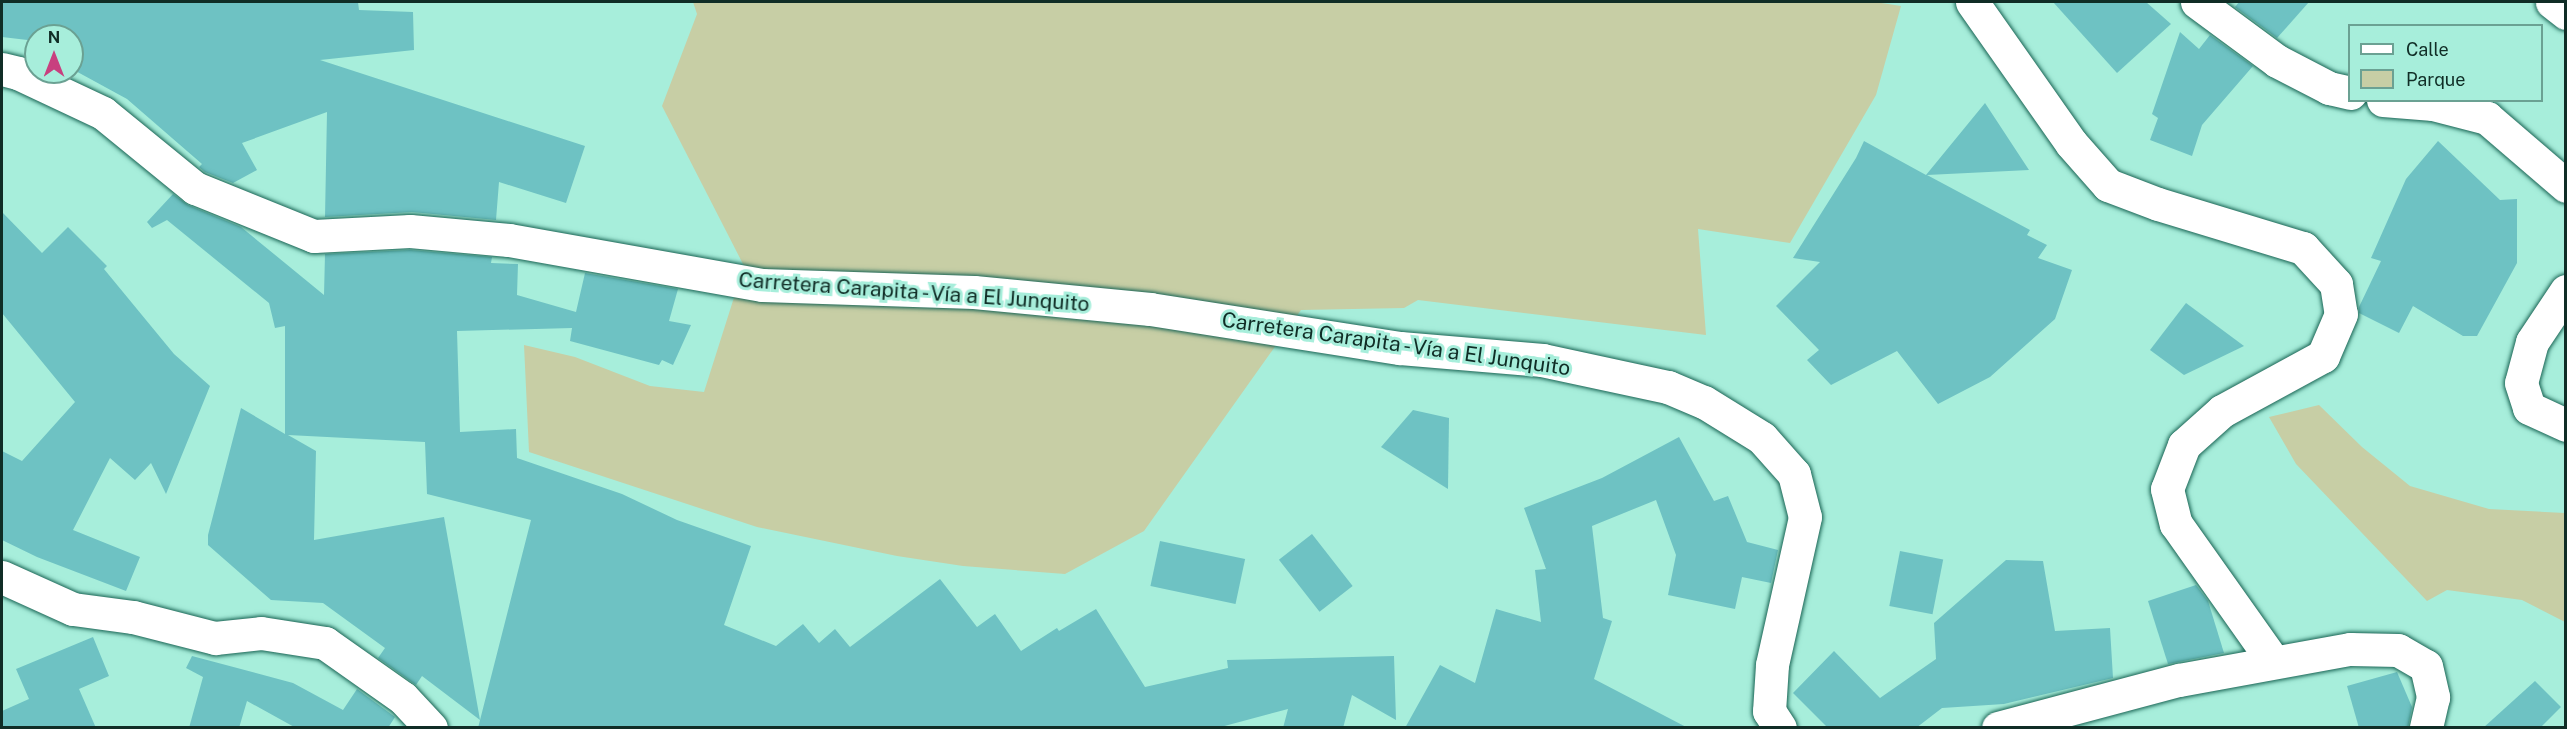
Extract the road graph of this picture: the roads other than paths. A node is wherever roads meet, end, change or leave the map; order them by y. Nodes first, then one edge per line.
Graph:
1 (1972, 2) edge
2 (2197, 2) edge
3 (2552, 2) edge
4 (2565, 13) edge
5 (2, 69) edge
6 (2348, 93) edge
7 (2408, 102) edge
8 (2565, 186) edge
9 (2565, 291) edge
10 (2565, 425) edge
11 (2, 577) edge
12 (2273, 661) junction
13 (431, 728) edge
14 (1780, 728) edge
15 (1998, 728) edge
16 (2426, 728) edge

1 - 12 street
2 - 6 street
3 - 4 street
5 - 14 street, Carretera Carapita - Vía a El Junquito
7 - 8 street
9 - 10 street
11 - 13 street
12 - 15 street
12 - 16 street

